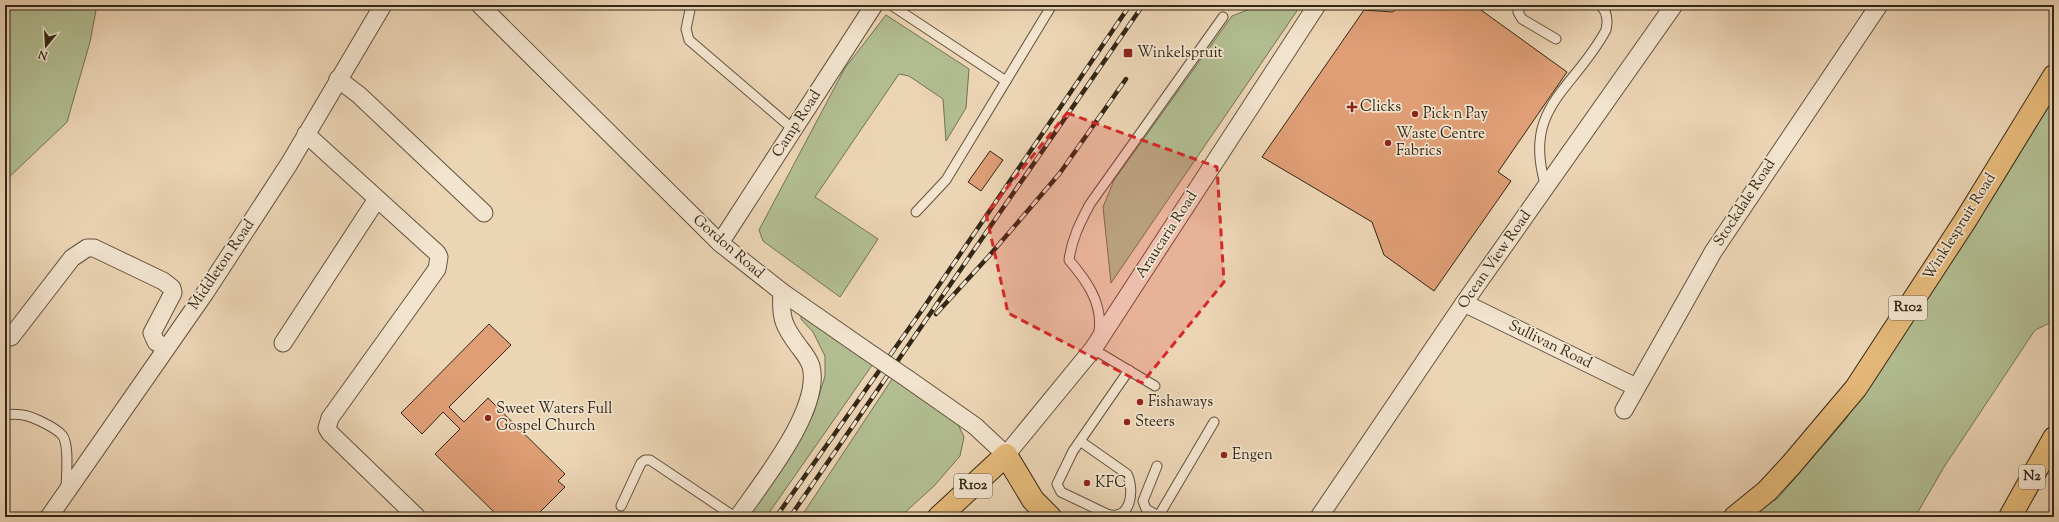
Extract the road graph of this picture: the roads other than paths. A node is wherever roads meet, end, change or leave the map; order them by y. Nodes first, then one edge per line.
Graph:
1 (383, 5) edge
2 (480, 5) edge
3 (690, 5) edge
4 (874, 5) edge
5 (891, 5) edge
6 (1052, 5) edge
7 (1317, 5) edge
8 (1521, 5) edge
9 (1600, 5) edge
10 (1674, 5) edge
11 (1879, 5) edge
12 (1223, 17) dead end
13 (1556, 39) dead end
14 (2054, 76) edge
15 (338, 79) junction
16 (1006, 81) junction
17 (794, 130) junction
18 (306, 134) junction
19 (1546, 187) junction
20 (377, 198) junction
21 (916, 212) dead end
22 (484, 213) dead end
23 (720, 243) junction
24 (782, 292) junction
25 (1464, 303) junction
26 (11, 337) dead end
27 (283, 343) dead end
28 (166, 348) junction
29 (1093, 349) junction
30 (1129, 370) junction
31 (1155, 386) dead end
32 (1636, 387) junction
33 (1624, 410) dead end
34 (5, 415) edge
35 (1214, 422) dead end
36 (2054, 438) edge
37 (1080, 441) junction
38 (1006, 455) junction
39 (1157, 466) dead end
40 (66, 491) junction
41 (621, 506) dead end
42 (941, 516) edge
43 (1158, 516) edge
44 (49, 517) edge
45 (418, 517) edge
46 (737, 517) edge
47 (963, 517) edge
48 (1050, 517) edge
49 (1319, 517) edge
50 (1735, 517) edge
51 (2010, 517) edge

1 - 15 street, Middleton Road
2 - 23 street, Gordon Road
3 - 17 lane
4 - 17 street, Camp Road
5 - 16 lane
6 - 16 lane
7 - 29 street, Araucaria Road
8 - 13 lane
9 - 19 lane
10 - 19 street, Ocean View Road
11 - 32 street, Stockdale Road
12 - 29 lane
14 - 50 main road, Winklespruit Road / R102
15 - 18 street, Middleton Road
15 - 22 street
16 - 21 lane
17 - 23 street, Camp Road
18 - 20 street
18 - 28 street, Middleton Road
19 - 25 street, Ocean View Road
20 - 27 street
20 - 45 street
23 - 24 street, Gordon Road
24 - 38 street, Gordon Road, bridge
24 - 46 street
25 - 32 street, Sullivan Road
25 - 49 street, Ocean View Road
26 - 28 street
28 - 40 street, Middleton Road
29 - 30 lane
29 - 38 street, Araucaria Road
30 - 31 lane
30 - 37 lane
32 - 33 street, Stockdale Road
34 - 40 lane
35 - 43 lane
36 - 51 main road, N2
37 - 37 lane
38 - 42 main road, R102
38 - 48 main road, R102
39 - 43 lane
40 - 44 street, Middleton Road
41 - 46 lane
42 - 47 main road

